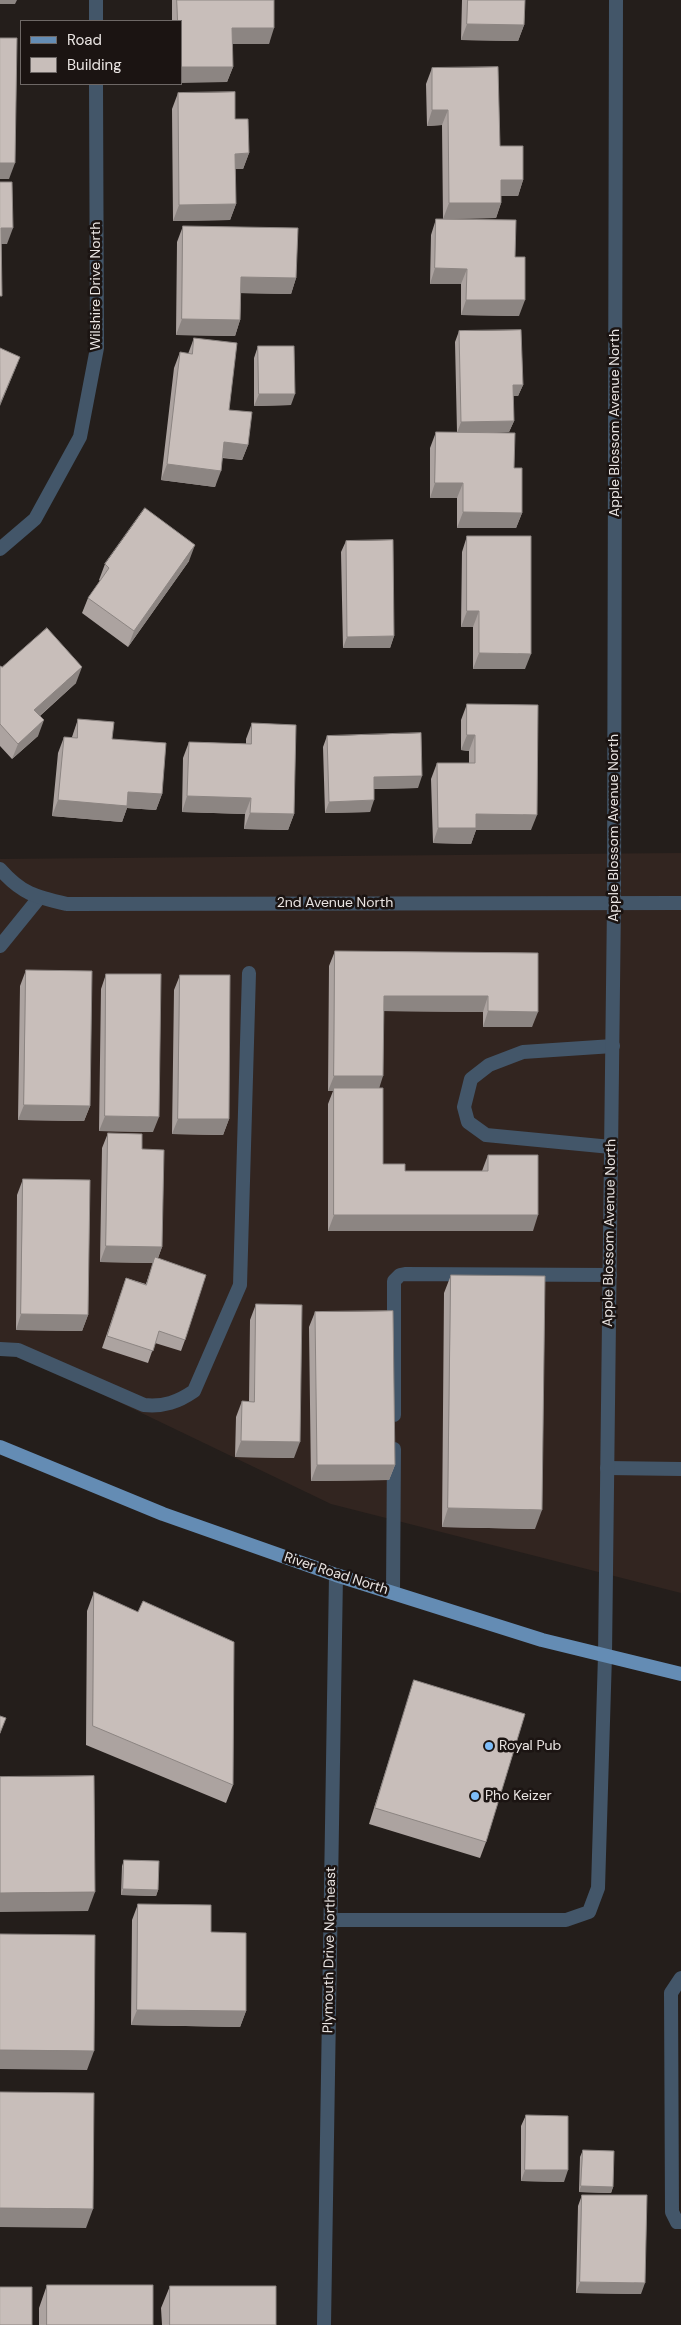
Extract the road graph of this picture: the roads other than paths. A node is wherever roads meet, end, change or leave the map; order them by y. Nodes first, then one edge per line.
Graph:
1 (96, 0) edge
2 (616, 0) edge
3 (96, 20) edge
4 (96, 85) edge
5 (0, 549) edge
6 (0, 869) edge
7 (39, 898) junction
8 (614, 903) junction
9 (681, 903) edge
10 (0, 946) edge
11 (249, 973) dead end
12 (612, 1046) junction
13 (611, 1148) junction
14 (610, 1275) junction
15 (0, 1349) edge
16 (0, 1447) edge
17 (607, 1468) junction
18 (681, 1469) edge
19 (336, 1575) junction
20 (393, 1593) junction
21 (605, 1655) junction
22 (681, 1674) edge
23 (331, 1920) junction
24 (681, 1978) edge
25 (681, 2222) edge
26 (324, 2325) edge

1 - 3 street
2 - 8 street, Apple Blossom Avenue North
4 - 5 street, Wilshire Drive North
6 - 7 street, 2nd Avenue North
7 - 8 street, 2nd Avenue North
7 - 10 street
8 - 9 street, 2nd Avenue North
8 - 12 street, Apple Blossom Avenue North
11 - 15 street
12 - 13 street, Apple Blossom Avenue North
12 - 13 street
13 - 14 street, Apple Blossom Avenue North
14 - 17 street, Apple Blossom Avenue North
14 - 20 street
16 - 19 main road, River Road North
17 - 18 street
17 - 21 street, Apple Blossom Avenue North
19 - 20 main road, River Road North
19 - 23 street, Plymouth Drive Northeast
20 - 21 main road, River Road North
21 - 22 main road, River Road North
21 - 23 street, Apple Blossom Avenue North
23 - 26 street, Plymouth Drive Northeast
24 - 25 street

